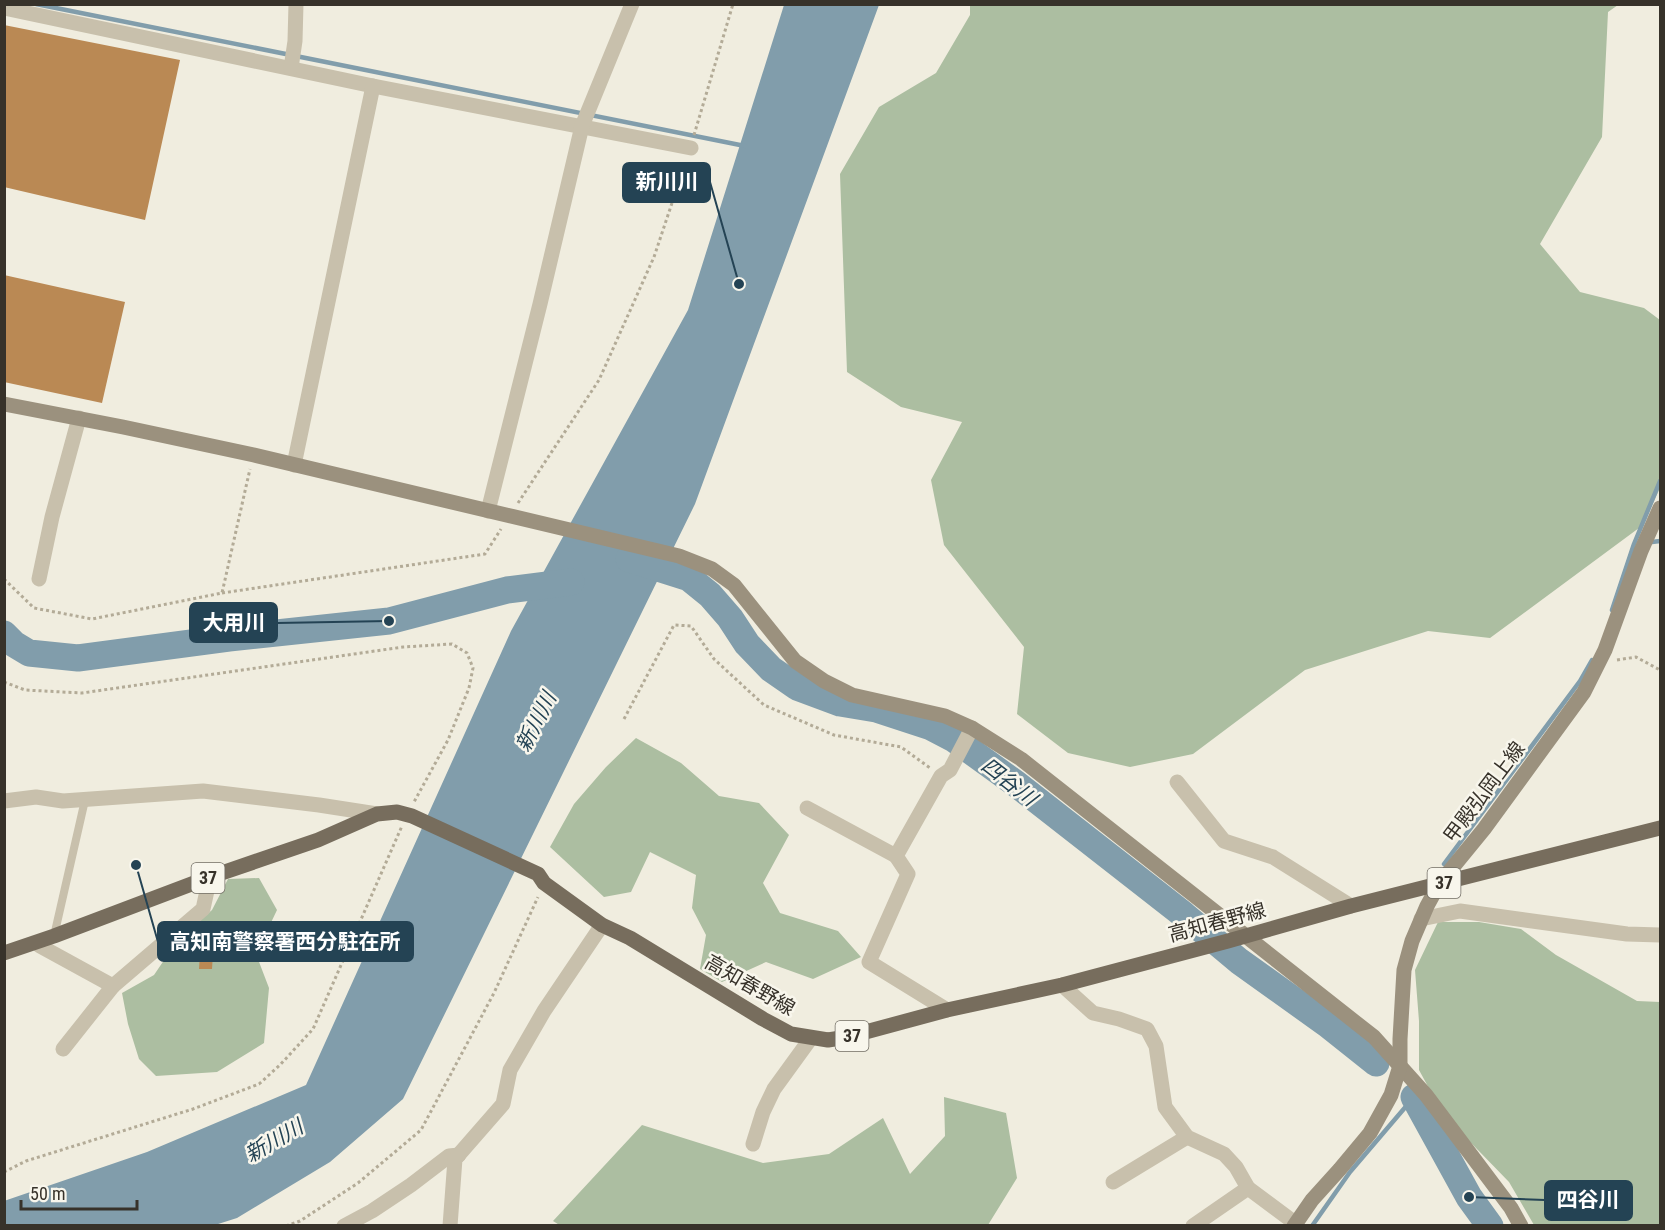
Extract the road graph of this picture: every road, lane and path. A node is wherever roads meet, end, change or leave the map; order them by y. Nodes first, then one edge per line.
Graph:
1 (296, 4) edge
2 (632, 4) edge
3 (733, 4) edge
4 (4, 8) edge
5 (291, 68) junction
6 (373, 86) junction
7 (582, 126) junction
8 (696, 130) dead end
9 (691, 148) joint
10 (4, 404) edge
11 (79, 418) junction
12 (254, 455) junction
13 (294, 465) junction
14 (1660, 508) edge
15 (488, 511) junction
16 (510, 516) junction
17 (4, 579) edge
18 (39, 579) dead end
19 (222, 593) junction
20 (1600, 662) junction
21 (1660, 670) edge
22 (624, 719) dead end
23 (969, 734) junction
24 (945, 773) junction
25 (1177, 782) dead end
26 (85, 800) junction
27 (4, 801) edge
28 (807, 808) dead end
29 (376, 814) junction
30 (1660, 828) edge
31 (896, 856) junction
32 (210, 877) junction
33 (541, 878) junction
34 (1439, 884) junction
35 (1352, 906) junction
36 (1421, 919) junction
37 (602, 925) junction
38 (1660, 935) edge
39 (54, 936) junction
40 (1246, 936) junction
41 (38, 943) junction
42 (4, 953) edge
43 (1062, 985) junction
44 (113, 986) junction
45 (947, 1010) junction
46 (811, 1038) junction
47 (63, 1049) dead end
48 (1400, 1065) junction
49 (1186, 1137) junction
50 (753, 1144) dead end
51 (459, 1155) junction
52 (1113, 1182) dead end
53 (1248, 1188) junction
54 (1294, 1224) edge
55 (286, 1226) edge
56 (344, 1226) edge
57 (450, 1226) edge
58 (1192, 1226) edge
59 (1521, 1226) edge

1 - 5 street
2 - 7 street
3 - 8 path
4 - 5 street
5 - 6 street
6 - 7 street
6 - 13 street
7 - 9 street
7 - 15 street
9 - 16 path
10 - 11 street
11 - 12 street
11 - 18 street
12 - 13 street
12 - 19 path
13 - 15 street
14 - 20 street, 甲殿弘岡上線
15 - 16 street
16 - 19 path
16 - 23 street
17 - 19 path
20 - 21 path
20 - 34 street, 甲殿弘岡上線
22 - 24 path
23 - 24 street
23 - 40 street
24 - 31 street
25 - 35 street
26 - 27 street
26 - 29 street
26 - 39 lane
28 - 31 street
29 - 32 main road, 高知春野線 / 37
29 - 33 main road, 高知春野線 / 37
30 - 34 main road, 高知春野線 / 37
31 - 45 street
32 - 39 main road, 高知春野線 / 37
32 - 44 street
33 - 37 main road, 高知春野線 / 37
33 - 55 path
34 - 35 main road, 高知春野線 / 37
34 - 36 street, 甲殿弘岡上線
35 - 40 main road, 高知春野線 / 37
36 - 38 street
36 - 48 street, 甲殿弘岡上線
37 - 46 main road, 高知春野線 / 37
37 - 51 street
39 - 41 main road, 高知春野線 / 37
40 - 43 main road, 高知春野線 / 37
40 - 48 street
41 - 42 main road, 高知春野線 / 37
41 - 44 street
43 - 45 main road, 高知春野線 / 37
43 - 49 street
44 - 47 street
45 - 46 main road, 高知春野線 / 37
46 - 50 street
48 - 54 street, 甲殿弘岡上線
48 - 59 street
49 - 52 street
49 - 53 street
51 - 56 street
51 - 57 street
53 - 54 street
53 - 58 street

